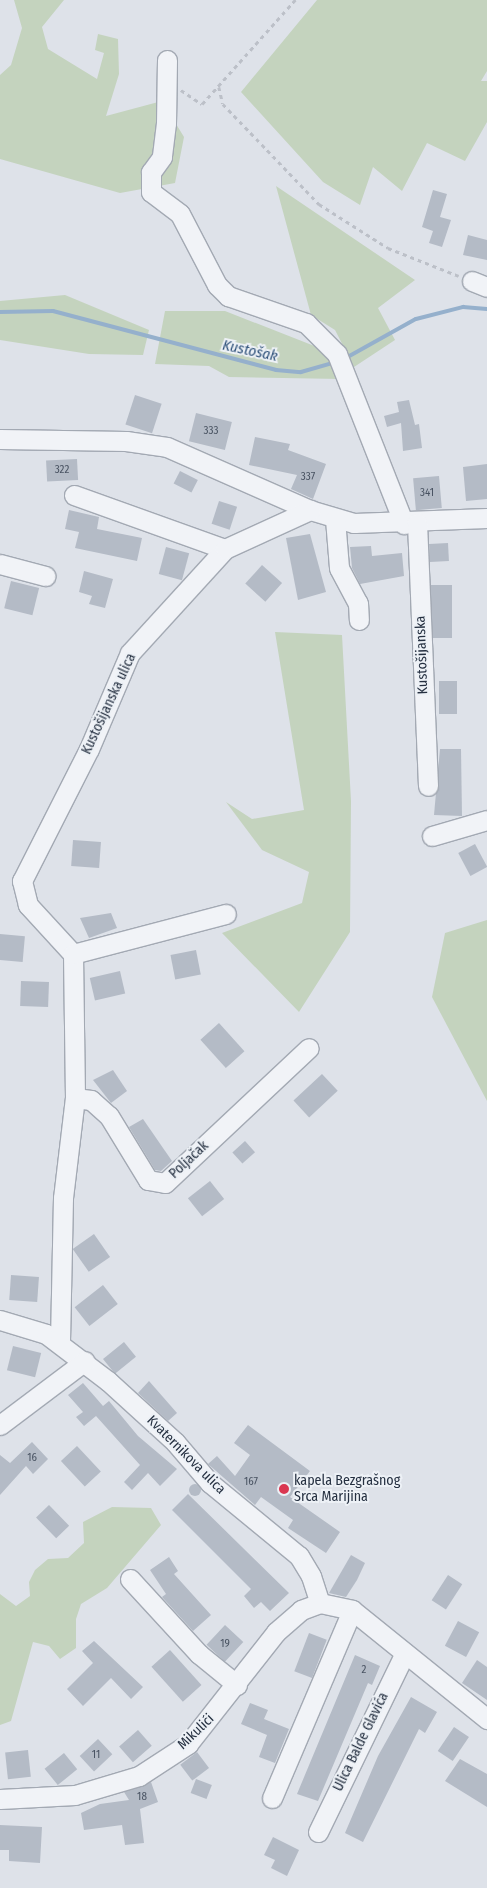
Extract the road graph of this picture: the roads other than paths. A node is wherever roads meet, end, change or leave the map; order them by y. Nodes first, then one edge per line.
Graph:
1 (167, 60) dead end
2 (0, 439) edge
3 (74, 495) dead end
4 (310, 510) junction
5 (487, 518) edge
6 (335, 519) junction
7 (410, 524) junction
8 (225, 549) junction
9 (0, 564) edge
10 (45, 576) dead end
11 (360, 620) dead end
12 (428, 786) dead end
13 (487, 820) edge
14 (432, 836) dead end
15 (226, 914) dead end
16 (74, 954) junction
17 (308, 1048) dead end
18 (75, 1098) junction
19 (0, 1320) edge
20 (60, 1341) junction
21 (85, 1362) junction
22 (0, 1425) edge
23 (130, 1579) dead end
24 (320, 1603) junction
25 (352, 1610) junction
26 (405, 1652) junction
27 (237, 1685) junction
28 (487, 1719) edge
29 (272, 1798) dead end
30 (0, 1799) edge
31 (318, 1832) dead end

1 - 7 street, Kustošijanska
2 - 4 street
3 - 8 street
4 - 6 street
4 - 8 street, Kustošijanska ulica
5 - 7 street
6 - 7 street
6 - 11 street
7 - 12 street, Kustošijanska
8 - 16 street, Kustošijanska ulica
9 - 10 street
13 - 14 street
15 - 16 street
16 - 18 street
17 - 18 street, Poljačak
18 - 20 street
19 - 20 street, Kvaternikova ulica
20 - 21 street, Kvaternikova ulica
21 - 22 street
21 - 24 street, Kvaternikova ulica
23 - 27 street
24 - 25 street
24 - 27 street, Mikulići
25 - 26 street
25 - 29 street
26 - 28 street
26 - 31 street, Ulica Balde Glavića
27 - 30 street, Mikulići

